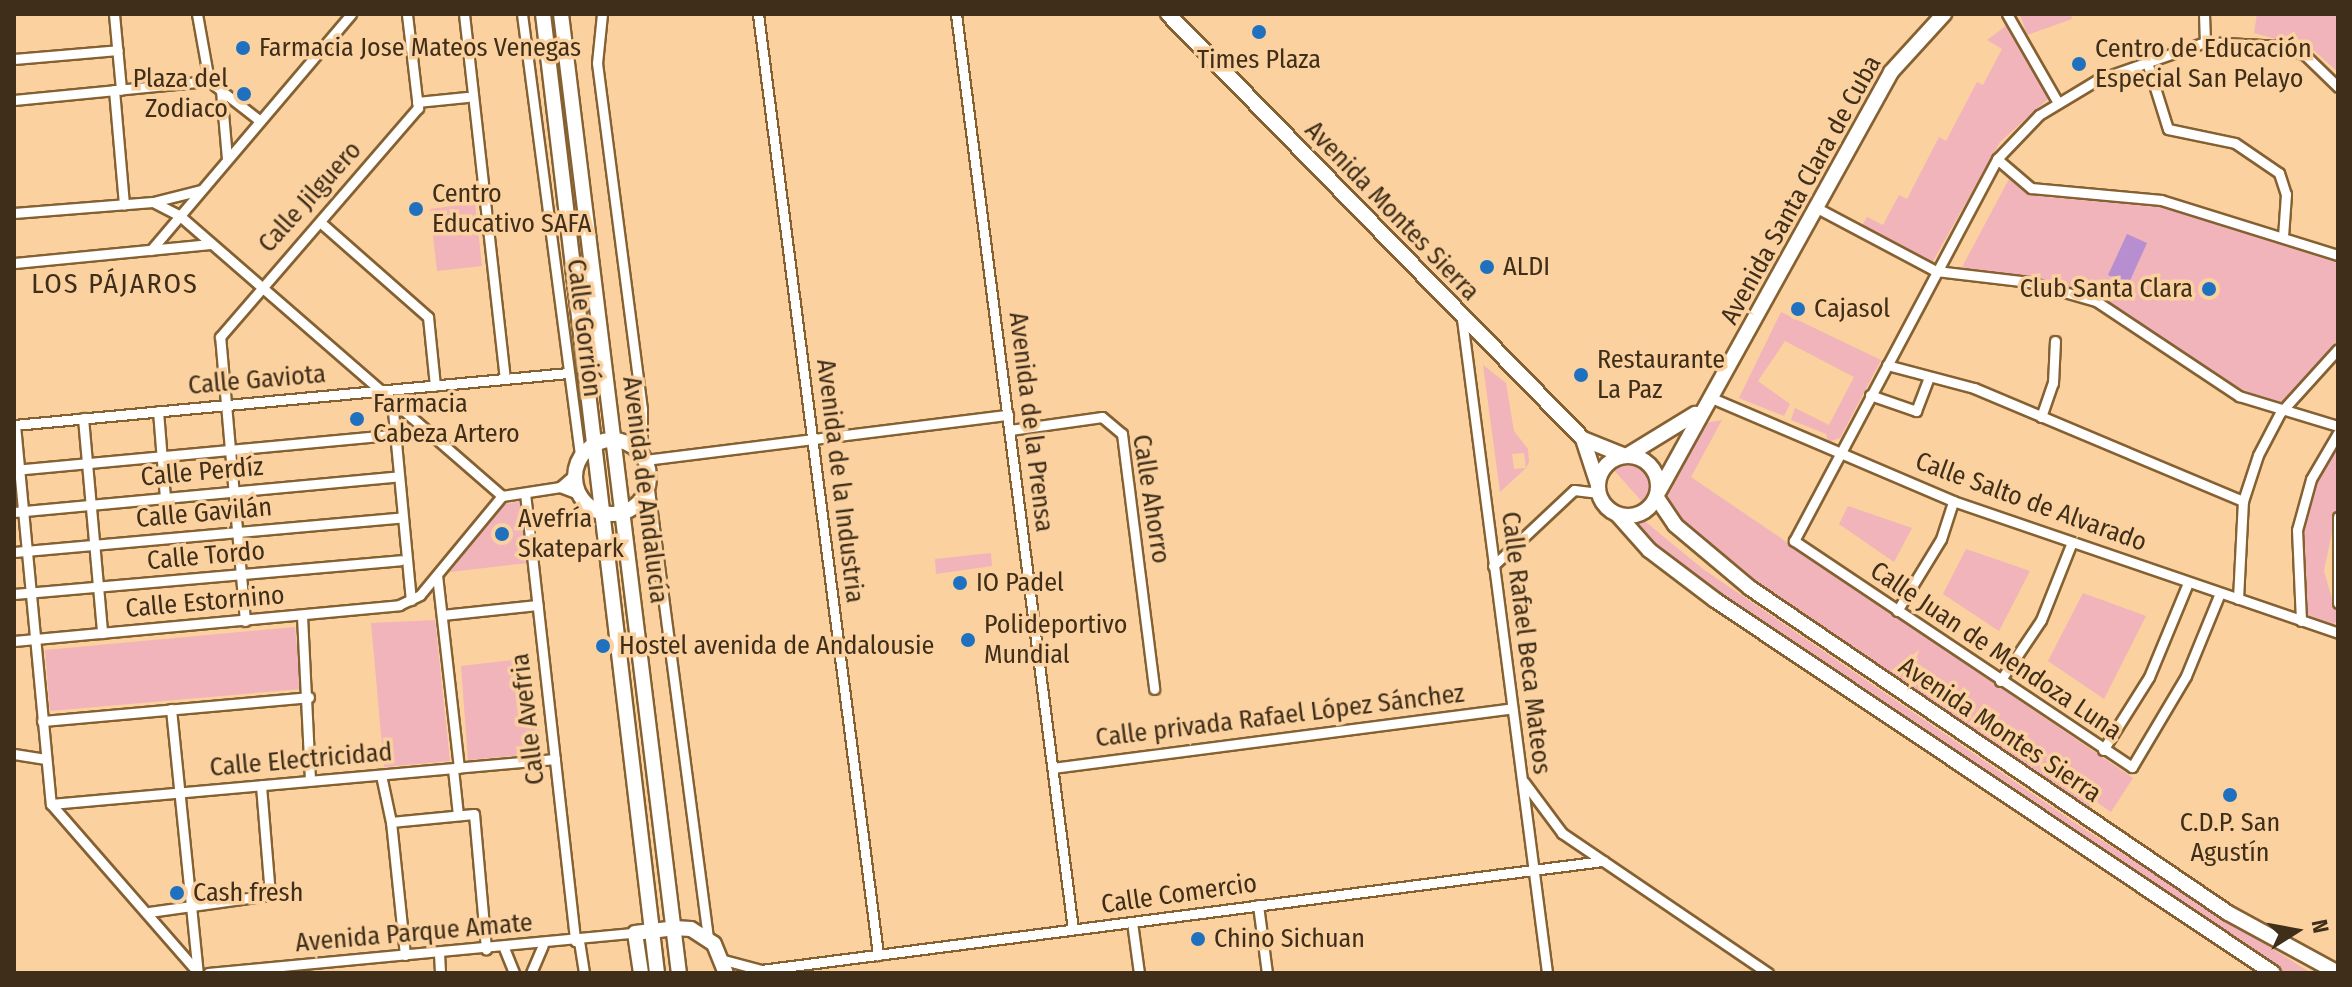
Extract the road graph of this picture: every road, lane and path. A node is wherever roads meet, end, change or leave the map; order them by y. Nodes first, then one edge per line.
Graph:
1 (114, 14) edge
2 (197, 14) edge
3 (351, 14) edge
4 (407, 14) edge
5 (464, 14) edge
6 (522, 14) edge
7 (543, 14) edge
8 (561, 14) edge
9 (602, 14) edge
10 (758, 14) edge
11 (956, 14) edge
12 (1168, 14) edge
13 (1944, 14) edge
14 (2007, 14) edge
15 (2204, 14) edge
16 (2205, 42) junction
17 (118, 50) junction
18 (14, 59) edge
19 (2146, 59) junction
20 (209, 81) junction
21 (2338, 87) edge
22 (118, 90) junction
23 (221, 90) junction
24 (467, 97) dead end
25 (14, 100) edge
26 (2057, 101) junction
27 (417, 102) junction
28 (259, 120) junction
29 (227, 159) junction
30 (1997, 159) junction
31 (203, 189) junction
32 (153, 202) junction
33 (124, 205) junction
34 (1817, 208) junction
35 (14, 213) edge
36 (180, 216) junction
37 (320, 222) junction
38 (2283, 233) junction
39 (211, 244) junction
40 (151, 250) junction
41 (2338, 255) edge
42 (14, 263) edge
43 (1936, 271) junction
44 (260, 285) junction
45 (1462, 319) junction
46 (2055, 341) dead end
47 (2338, 349) edge
48 (1887, 365) junction
49 (568, 373) junction
50 (1929, 377) junction
51 (505, 379) junction
52 (435, 386) junction
53 (381, 390) junction
54 (1870, 395) junction
55 (1714, 399) junction
56 (392, 400) junction
57 (227, 405) junction
58 (158, 411) junction
59 (2280, 413) junction
60 (1008, 415) junction
61 (2041, 417) junction
62 (83, 418) junction
63 (14, 425) edge
64 (2338, 426) edge
65 (1010, 430) junction
66 (2338, 433) edge
67 (390, 435) junction
68 (1583, 439) junction
69 (615, 440) junction
70 (813, 441) junction
71 (596, 443) junction
72 (231, 450) junction
73 (1840, 453) junction
74 (162, 456) junction
75 (1626, 456) junction
76 (580, 457) junction
77 (643, 458) junction
78 (87, 463) junction
79 (16, 469) edge
80 (574, 475) junction
81 (394, 477) junction
82 (648, 482) junction
83 (560, 487) junction
84 (1598, 489) junction
85 (234, 491) junction
86 (525, 493) junction
87 (578, 494) junction
88 (1658, 494) junction
89 (502, 496) junction
90 (165, 498) junction
91 (1953, 501) junction
92 (2243, 501) junction
93 (91, 505) junction
94 (18, 511) edge
95 (624, 512) junction
96 (604, 513) junction
97 (1618, 515) junction
98 (2338, 517) edge
99 (398, 518) junction
100 (2336, 531) edge
101 (238, 532) junction
102 (2072, 542) junction
103 (93, 545) junction
104 (25, 551) junction
105 (14, 552) edge
106 (401, 560) junction
107 (1493, 566) junction
108 (241, 575) junction
109 (437, 575) junction
110 (2188, 583) junction
111 (98, 587) junction
112 (29, 593) junction
113 (2220, 593) junction
114 (14, 594) edge
115 (412, 596) junction
116 (2238, 599) junction
117 (2338, 603) edge
118 (537, 605) junction
119 (1897, 611) junction
120 (442, 615) junction
121 (302, 616) junction
122 (245, 621) junction
123 (2301, 621) junction
124 (102, 633) junction
125 (2338, 633) edge
126 (33, 639) junction
127 (14, 641) edge
128 (2000, 681) junction
129 (1154, 689) dead end
130 (309, 697) junction
131 (1512, 708) junction
132 (171, 709) junction
133 (42, 721) junction
134 (2103, 750) junction
135 (14, 754) edge
136 (46, 759) junction
137 (555, 759) junction
138 (456, 768) junction
139 (1053, 768) junction
140 (381, 775) junction
141 (1522, 779) junction
142 (310, 780) junction
143 (261, 785) junction
144 (180, 792) junction
145 (51, 804) junction
146 (458, 815) junction
147 (391, 822) junction
148 (1603, 861) junction
149 (1533, 872) junction
150 (1258, 905) junction
151 (191, 907) junction
152 (149, 912) junction
153 (1132, 922) junction
154 (651, 928) junction
155 (673, 928) junction
156 (1073, 930) junction
157 (629, 934) junction
158 (708, 939) junction
159 (577, 941) junction
160 (543, 945) junction
161 (504, 948) junction
162 (486, 949) junction
163 (439, 953) junction
164 (405, 955) junction
165 (878, 955) junction
166 (725, 966) edge
167 (277, 970) edge
168 (758, 971) edge
169 (198, 973) edge
170 (208, 973) edge
171 (440, 973) edge
172 (514, 973) edge
173 (531, 973) edge
174 (584, 973) edge
175 (641, 973) edge
176 (657, 973) edge
177 (679, 973) edge
178 (1139, 973) edge
179 (1267, 973) edge
180 (1547, 973) edge
181 (1768, 973) edge
182 (2273, 973) edge
183 (2338, 973) edge

1 - 17 street
2 - 20 street
3 - 28 street
4 - 27 street
5 - 51 street
6 - 49 street, Calle Gorrión
7 - 71 main road, Avenida de Andalucía
8 - 69 main road, Avenida de Andalucía
9 - 77 street
10 - 70 street, Avenida de la Industria
11 - 60 street, Avenida de la Prensa
12 - 45 main road, Avenida Montes Sierra
13 - 34 main road, Avenida Santa Clara de Cuba
14 - 26 street
15 - 16 street
16 - 19 street
16 - 21 street
17 - 18 street
17 - 22 street
19 - 26 street
19 - 38 street
20 - 22 street
20 - 23 street
22 - 25 street
22 - 33 street
23 - 28 street
23 - 29 street
24 - 27 street
26 - 30 street
27 - 37 street, Calle Jilguero
28 - 29 street
29 - 31 street
30 - 38 street
30 - 43 street
31 - 32 street
31 - 36 street
32 - 33 street
32 - 36 street
33 - 35 street
34 - 43 street
34 - 55 main road, Avenida Santa Clara de Cuba
36 - 39 street
36 - 40 street
37 - 44 street, Calle Jilguero
37 - 52 street
38 - 41 street
39 - 40 street
39 - 44 street
40 - 42 street
43 - 48 street
43 - 59 street
44 - 53 street
44 - 57 street, Calle Jilguero
45 - 68 main road, Avenida Montes Sierra
45 - 107 street, Calle Rafael Beca Mateos
46 - 61 street
47 - 59 street
48 - 50 street
48 - 54 street
49 - 51 street, Calle Gaviota
49 - 76 street, Calle Gorrión
50 - 54 street
50 - 61 street
51 - 52 street, Calle Gaviota
52 - 53 street, Calle Gaviota
53 - 56 street
53 - 57 street, Calle Gaviota
54 - 73 street
55 - 73 street, Calle Salto de Alvarado
55 - 75 main road, Avenida Santa Clara de Cuba
55 - 88 main road, Avenida Santa Clara de Cuba
56 - 67 street
56 - 89 street
57 - 58 street, Calle Gaviota
57 - 72 street, Calle Jilguero
58 - 62 street, Calle Gaviota
58 - 74 street
59 - 64 street
59 - 92 street
60 - 65 street, Avenida de la Prensa
60 - 70 street
61 - 92 street
62 - 63 street, Calle Gaviota
62 - 78 street
63 - 79 street
65 - 129 street, Calle Ahorro
65 - 139 street, Avenida de la Prensa
66 - 123 street
67 - 72 street
67 - 81 street
68 - 75 main road, Avenida Montes Sierra
68 - 84 main road, Avenida Montes Sierra
69 - 71 main road
69 - 77 main road
69 - 95 main road, Avenida de Andalucía
70 - 77 street
70 - 165 street, Avenida de la Industria
71 - 76 main road
71 - 96 main road, Avenida de Andalucía
72 - 74 street
72 - 85 street, Calle Jilguero
73 - 91 street, Calle Salto de Alvarado
73 - 119 street, Calle Juan de Mendoza Luna
74 - 78 street
74 - 90 street
75 - 84 main road
75 - 88 main road
76 - 80 main road
77 - 82 main road
78 - 79 street
78 - 93 street
79 - 94 street
80 - 83 street
80 - 87 main road
81 - 85 street, Calle Perdíz
81 - 99 street
82 - 95 main road
82 - 158 street
83 - 86 street
83 - 87 street
84 - 97 main road
84 - 107 street
85 - 90 street, Calle Perdíz
85 - 101 street, Calle Jilguero
86 - 89 street
86 - 118 street, Calle Avefria
87 - 96 main road
88 - 97 main road
88 - 183 main road, Avenida Montes Sierra
89 - 109 street
90 - 93 street, Calle Perdíz
91 - 102 street, Calle Salto de Alvarado
91 - 119 street
92 - 116 street
93 - 94 street, Calle Perdíz
93 - 103 street
94 - 104 street
95 - 96 main road
95 - 155 main road, Avenida de Andalucía
96 - 154 main road, Avenida de Andalucía
97 - 182 main road, Avenida Montes Sierra
98 - 100 street
99 - 101 street, Calle Gavilán
99 - 106 street
100 - 117 street
101 - 103 street, Calle Gavilán
101 - 108 street, Calle Jilguero
102 - 110 street, Calle Salto de Alvarado
102 - 128 street
103 - 104 street, Calle Gavilán
103 - 111 street
104 - 105 street, Calle Gavilán
104 - 112 street
106 - 108 street, Calle Tordo
106 - 115 street
107 - 131 street, Calle Rafael Beca Mateos
108 - 111 street, Calle Tordo
108 - 122 street, Calle Jilguero
109 - 115 street
109 - 120 street
110 - 113 street, Calle Salto de Alvarado
110 - 134 street
111 - 112 street, Calle Tordo
111 - 124 street
112 - 114 street, Calle Tordo
112 - 126 street
113 - 116 street, Calle Salto de Alvarado
113 - 134 street, Calle Juan de Mendoza Luna
115 - 121 street, Calle Estornino
116 - 123 street, Calle Salto de Alvarado
118 - 120 street
118 - 137 street, Calle Avefria
119 - 128 street, Calle Juan de Mendoza Luna
120 - 138 street
121 - 122 street, Calle Estornino
121 - 130 street
122 - 124 street, Calle Estornino
123 - 125 street, Calle Salto de Alvarado
124 - 126 street, Calle Estornino
126 - 127 street, Calle Estornino
126 - 133 street
128 - 134 street, Calle Juan de Mendoza Luna
130 - 132 street
130 - 142 street
131 - 139 street, Calle privada Rafael López Sánchez
131 - 141 street, Calle Rafael Beca Mateos
132 - 133 street
132 - 144 street
133 - 136 street
135 - 136 street
136 - 145 street
137 - 138 street, Calle Electricidad
137 - 159 street, Calle Avefria
138 - 140 street, Calle Electricidad
138 - 146 street
139 - 156 street, Avenida de la Prensa
140 - 142 street, Calle Electricidad
140 - 147 street
141 - 148 street
141 - 149 street, Calle Rafael Beca Mateos
142 - 143 street, Calle Electricidad
143 - 144 street, Calle Electricidad
143 - 151 street
144 - 145 street, Calle Electricidad
144 - 151 street
145 - 152 street
146 - 147 street
146 - 162 street
147 - 164 street
148 - 149 street, Calle Comercio
148 - 181 street
149 - 150 street, Calle Comercio
149 - 180 street, Calle Rafael Beca Mateos
150 - 153 street, Calle Comercio
150 - 179 street
151 - 152 street
151 - 169 street
152 - 169 street
153 - 156 street, Calle Comercio
153 - 178 street
154 - 155 main road
154 - 157 main road
154 - 176 main road, Avenida de Andalucía
155 - 158 main road
155 - 177 main road, Avenida de Andalucía
156 - 165 street, Calle Comercio
157 - 159 street, Avenida Parque Amate
157 - 175 main road
158 - 166 main road
159 - 160 street, Avenida Parque Amate
159 - 174 street, Calle Avefria
160 - 161 street, Avenida Parque Amate
160 - 173 street
161 - 162 street, Avenida Parque Amate
161 - 172 street
162 - 163 street, Avenida Parque Amate
163 - 164 street, Avenida Parque Amate
163 - 171 street
164 - 167 street, Avenida Parque Amate
165 - 168 street, Calle Comercio
166 - 168 street
167 - 170 street, Avenida Parque Amate

